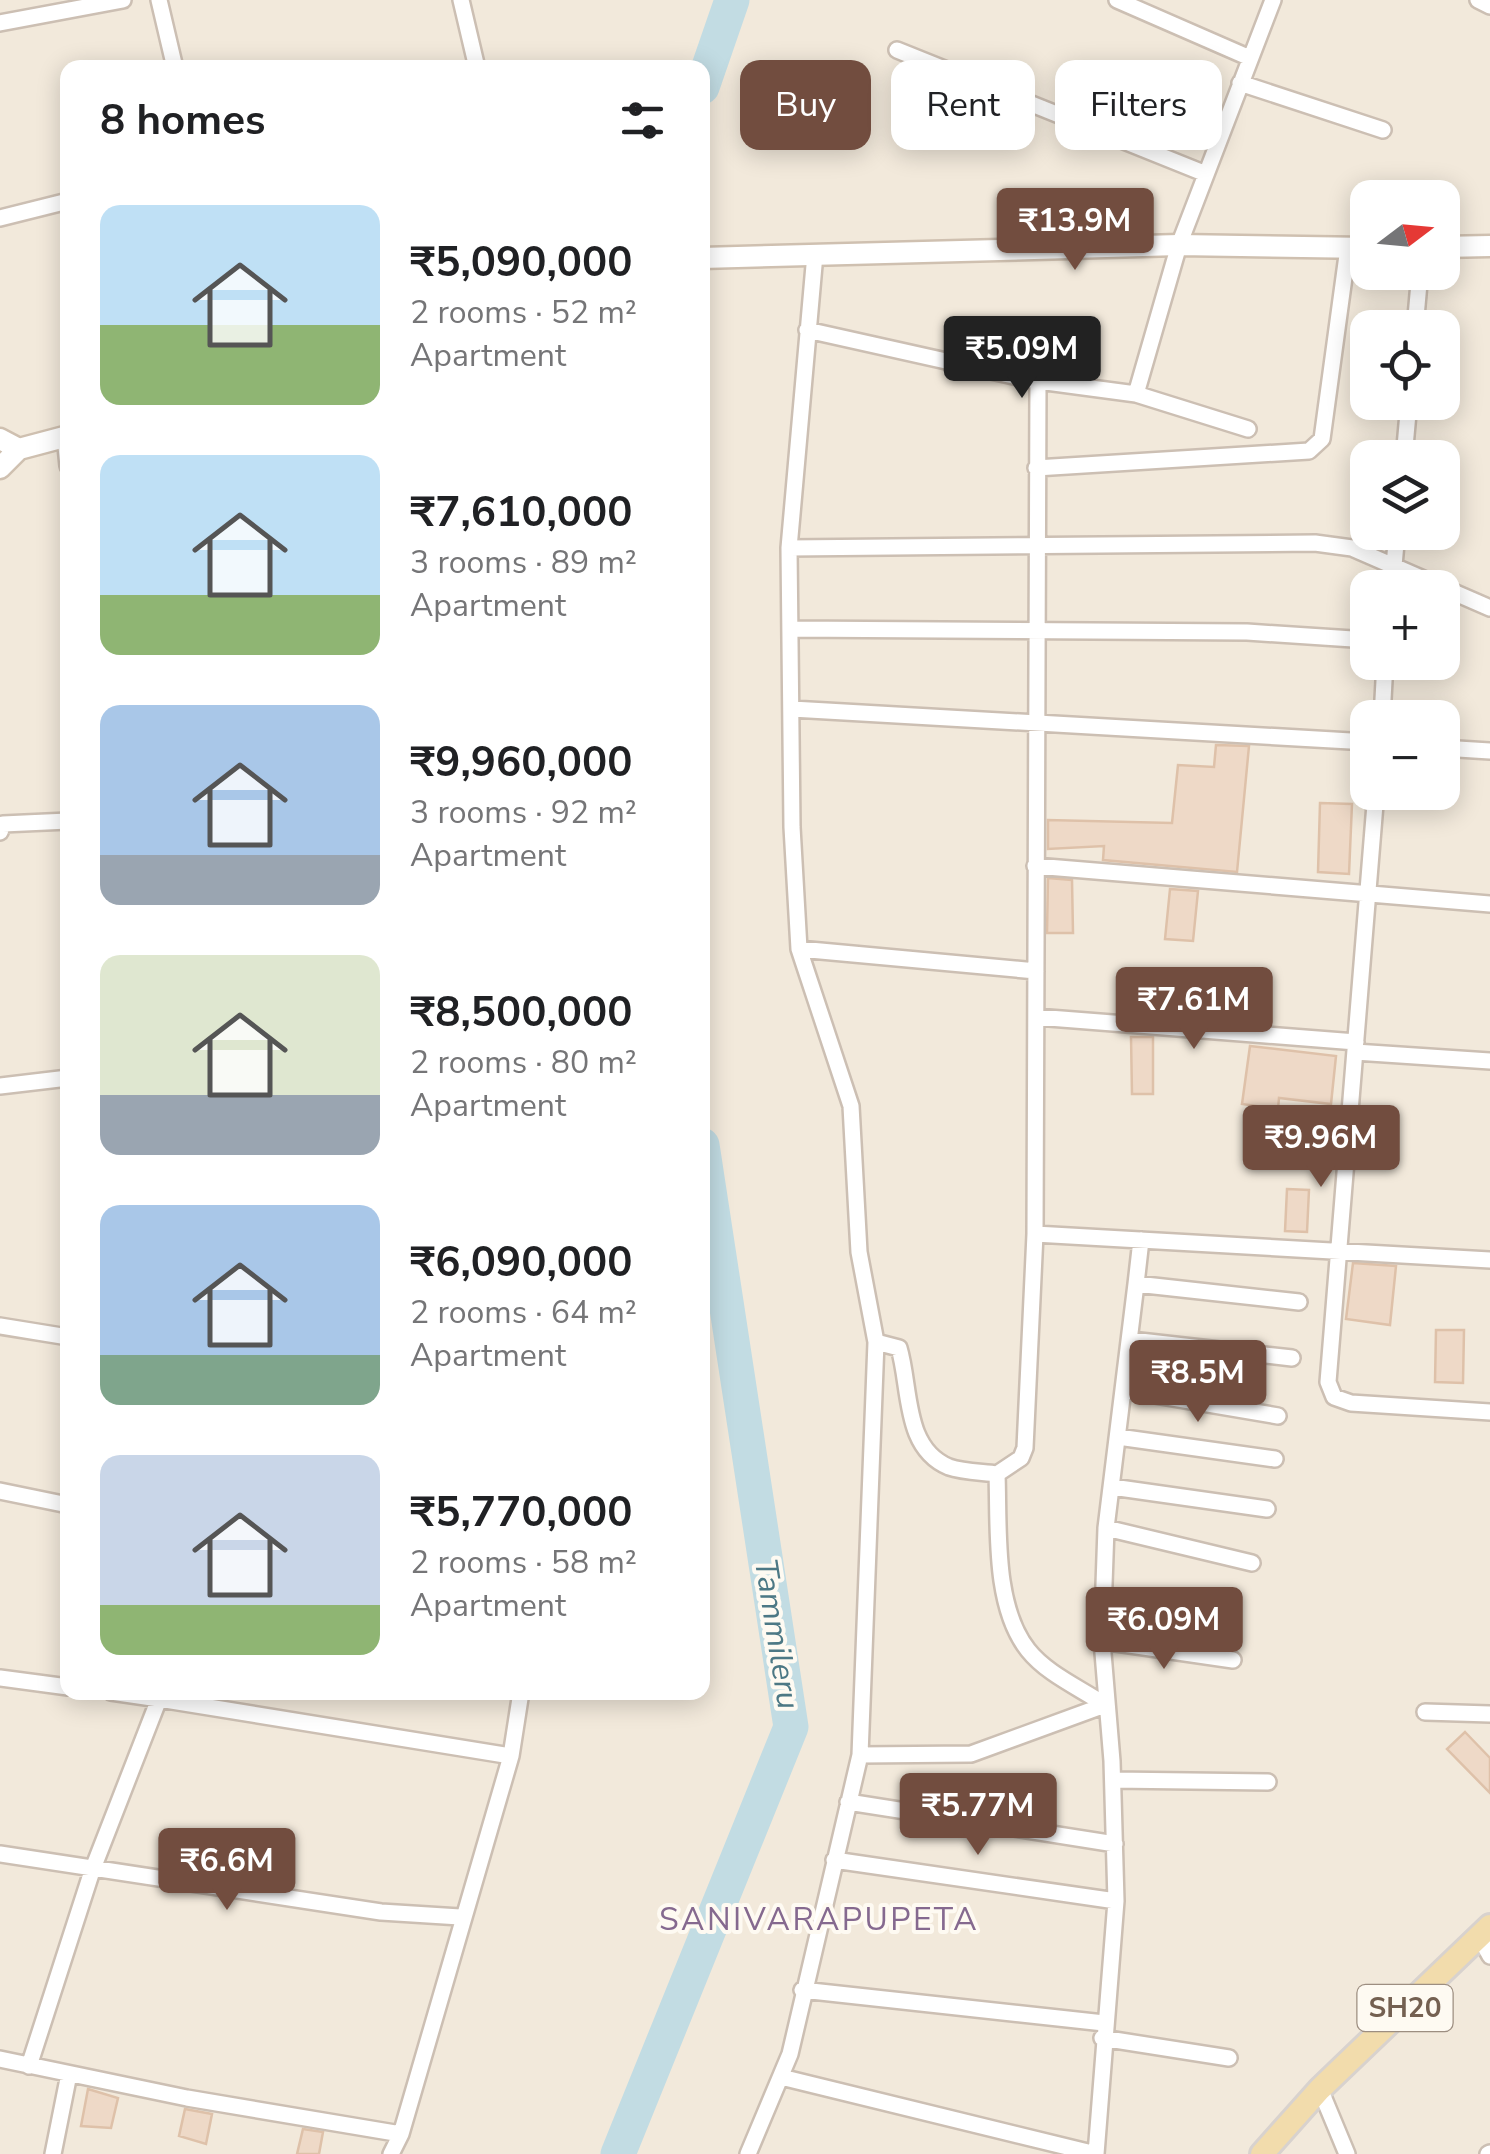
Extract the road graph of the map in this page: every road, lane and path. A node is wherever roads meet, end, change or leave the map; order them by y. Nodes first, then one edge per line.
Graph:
1 (123, 0) edge
2 (159, 0) edge
3 (462, 0) edge
4 (1117, 0) edge
5 (1273, 0) edge
6 (1478, 0) edge
7 (1490, 6) edge
8 (0, 23) edge
9 (897, 50) dead end
10 (1250, 58) junction
11 (173, 60) edge
12 (475, 60) edge
13 (1240, 83) junction
14 (1383, 130) dead end
15 (1206, 174) junction
16 (60, 203) edge
17 (0, 218) edge
18 (1179, 245) junction
19 (1490, 246) edge
20 (1460, 247) edge
21 (1350, 248) edge
22 (815, 254) junction
23 (710, 258) edge
24 (1350, 290) edge
25 (806, 330) junction
26 (1038, 381) junction
27 (1136, 394) junction
28 (1248, 429) dead end
29 (60, 437) edge
30 (10, 444) edge
31 (0, 468) edge
32 (1036, 468) junction
33 (1036, 542) junction
34 (789, 548) junction
35 (1396, 550) edge
36 (1394, 567) junction
37 (1394, 570) edge
38 (1490, 608) edge
39 (791, 629) junction
40 (1035, 633) junction
41 (1350, 639) edge
42 (792, 710) junction
43 (1035, 720) junction
44 (1350, 741) edge
45 (1460, 749) edge
46 (1490, 751) edge
47 (1374, 810) edge
48 (60, 821) edge
49 (0, 832) edge
50 (1035, 866) junction
51 (1367, 894) junction
52 (1490, 904) edge
53 (799, 948) junction
54 (1036, 971) junction
55 (1036, 1017) junction
56 (1355, 1047) junction
57 (1490, 1061) edge
58 (60, 1079) edge
59 (0, 1086) edge
60 (1035, 1234) junction
61 (1141, 1240) junction
62 (1339, 1251) junction
63 (1490, 1260) edge
64 (1136, 1284) junction
65 (1300, 1302) dead end
66 (0, 1326) edge
67 (60, 1337) edge
68 (1131, 1340) junction
69 (876, 1342) junction
70 (1292, 1358) dead end
71 (1124, 1390) junction
72 (1490, 1412) edge
73 (1278, 1416) dead end
74 (1118, 1437) junction
75 (1275, 1458) dead end
76 (997, 1474) junction
77 (1112, 1488) junction
78 (0, 1491) edge
79 (60, 1503) edge
80 (1267, 1509) dead end
81 (1106, 1528) junction
82 (1252, 1563) dead end
83 (1102, 1640) junction
84 (1233, 1660) dead end
85 (0, 1678) edge
86 (60, 1686) edge
87 (158, 1700) edge
88 (183, 1700) edge
89 (519, 1700) edge
90 (1105, 1704) junction
91 (1425, 1712) dead end
92 (1490, 1714) edge
93 (860, 1755) junction
94 (510, 1756) junction
95 (1113, 1780) junction
96 (1268, 1782) dead end
97 (848, 1802) junction
98 (1115, 1844) junction
99 (0, 1854) edge
100 (834, 1860) junction
101 (92, 1871) junction
102 (1116, 1901) junction
103 (460, 1917) junction
104 (1486, 1939) edge
105 (802, 1990) junction
106 (1103, 2030) junction
107 (1229, 2058) dead end
108 (0, 2060) edge
109 (29, 2066) junction
110 (69, 2074) junction
111 (780, 2077) junction
112 (1320, 2089) junction
113 (400, 2134) junction
114 (53, 2154) edge
115 (390, 2154) edge
116 (748, 2154) edge
117 (1262, 2154) edge
118 (1347, 2154) edge

1 - 8 street
2 - 11 street
3 - 12 street
4 - 10 street
5 - 10 street
6 - 7 street
9 - 15 street
10 - 13 street
13 - 14 street
13 - 15 street
15 - 18 street
16 - 17 street
18 - 21 main road
18 - 22 main road
18 - 27 street
19 - 20 main road
22 - 23 main road
22 - 25 street
24 - 32 street
25 - 26 street
25 - 34 street
26 - 27 street
26 - 32 street
27 - 28 street
29 - 30 main road
30 - 31 main road
32 - 33 street
33 - 34 street
33 - 36 street
33 - 40 street
34 - 39 street
35 - 36 street
36 - 37 street
36 - 38 street
39 - 40 street
39 - 42 street
40 - 41 street
40 - 43 street
42 - 43 street
42 - 53 street
43 - 44 street
43 - 50 street
45 - 46 street
47 - 51 street
48 - 49 street
50 - 51 street
50 - 54 street
51 - 52 street
51 - 56 street
53 - 54 street
53 - 69 street
54 - 55 street
55 - 56 street
55 - 60 street
56 - 57 street
56 - 62 street
58 - 59 street
60 - 61 street
60 - 76 street
61 - 62 street
61 - 64 street
62 - 63 street
62 - 72 street
64 - 65 street
64 - 68 street
66 - 67 street
68 - 70 street
68 - 71 street
69 - 76 street
69 - 93 street
71 - 73 street
71 - 74 street
74 - 75 street
74 - 77 street
76 - 90 street
77 - 80 street
77 - 81 street
78 - 79 street
81 - 82 street
81 - 83 street
83 - 84 street
83 - 90 street
85 - 86 street
87 - 101 street
88 - 94 street
89 - 94 street
90 - 93 street
90 - 95 street
91 - 92 street
93 - 97 street
94 - 103 street
95 - 96 street
95 - 98 street
97 - 98 street
97 - 100 street
98 - 102 street
99 - 101 street
100 - 102 street
100 - 105 street
101 - 103 street
101 - 109 street
102 - 106 street
103 - 113 street
104 - 112 main road, SH20
105 - 106 street
105 - 111 street
106 - 107 street
106 - 111 street
108 - 109 street
109 - 110 street
110 - 113 street
110 - 114 street
111 - 116 street
112 - 117 main road, SH20
112 - 118 street
113 - 115 street

